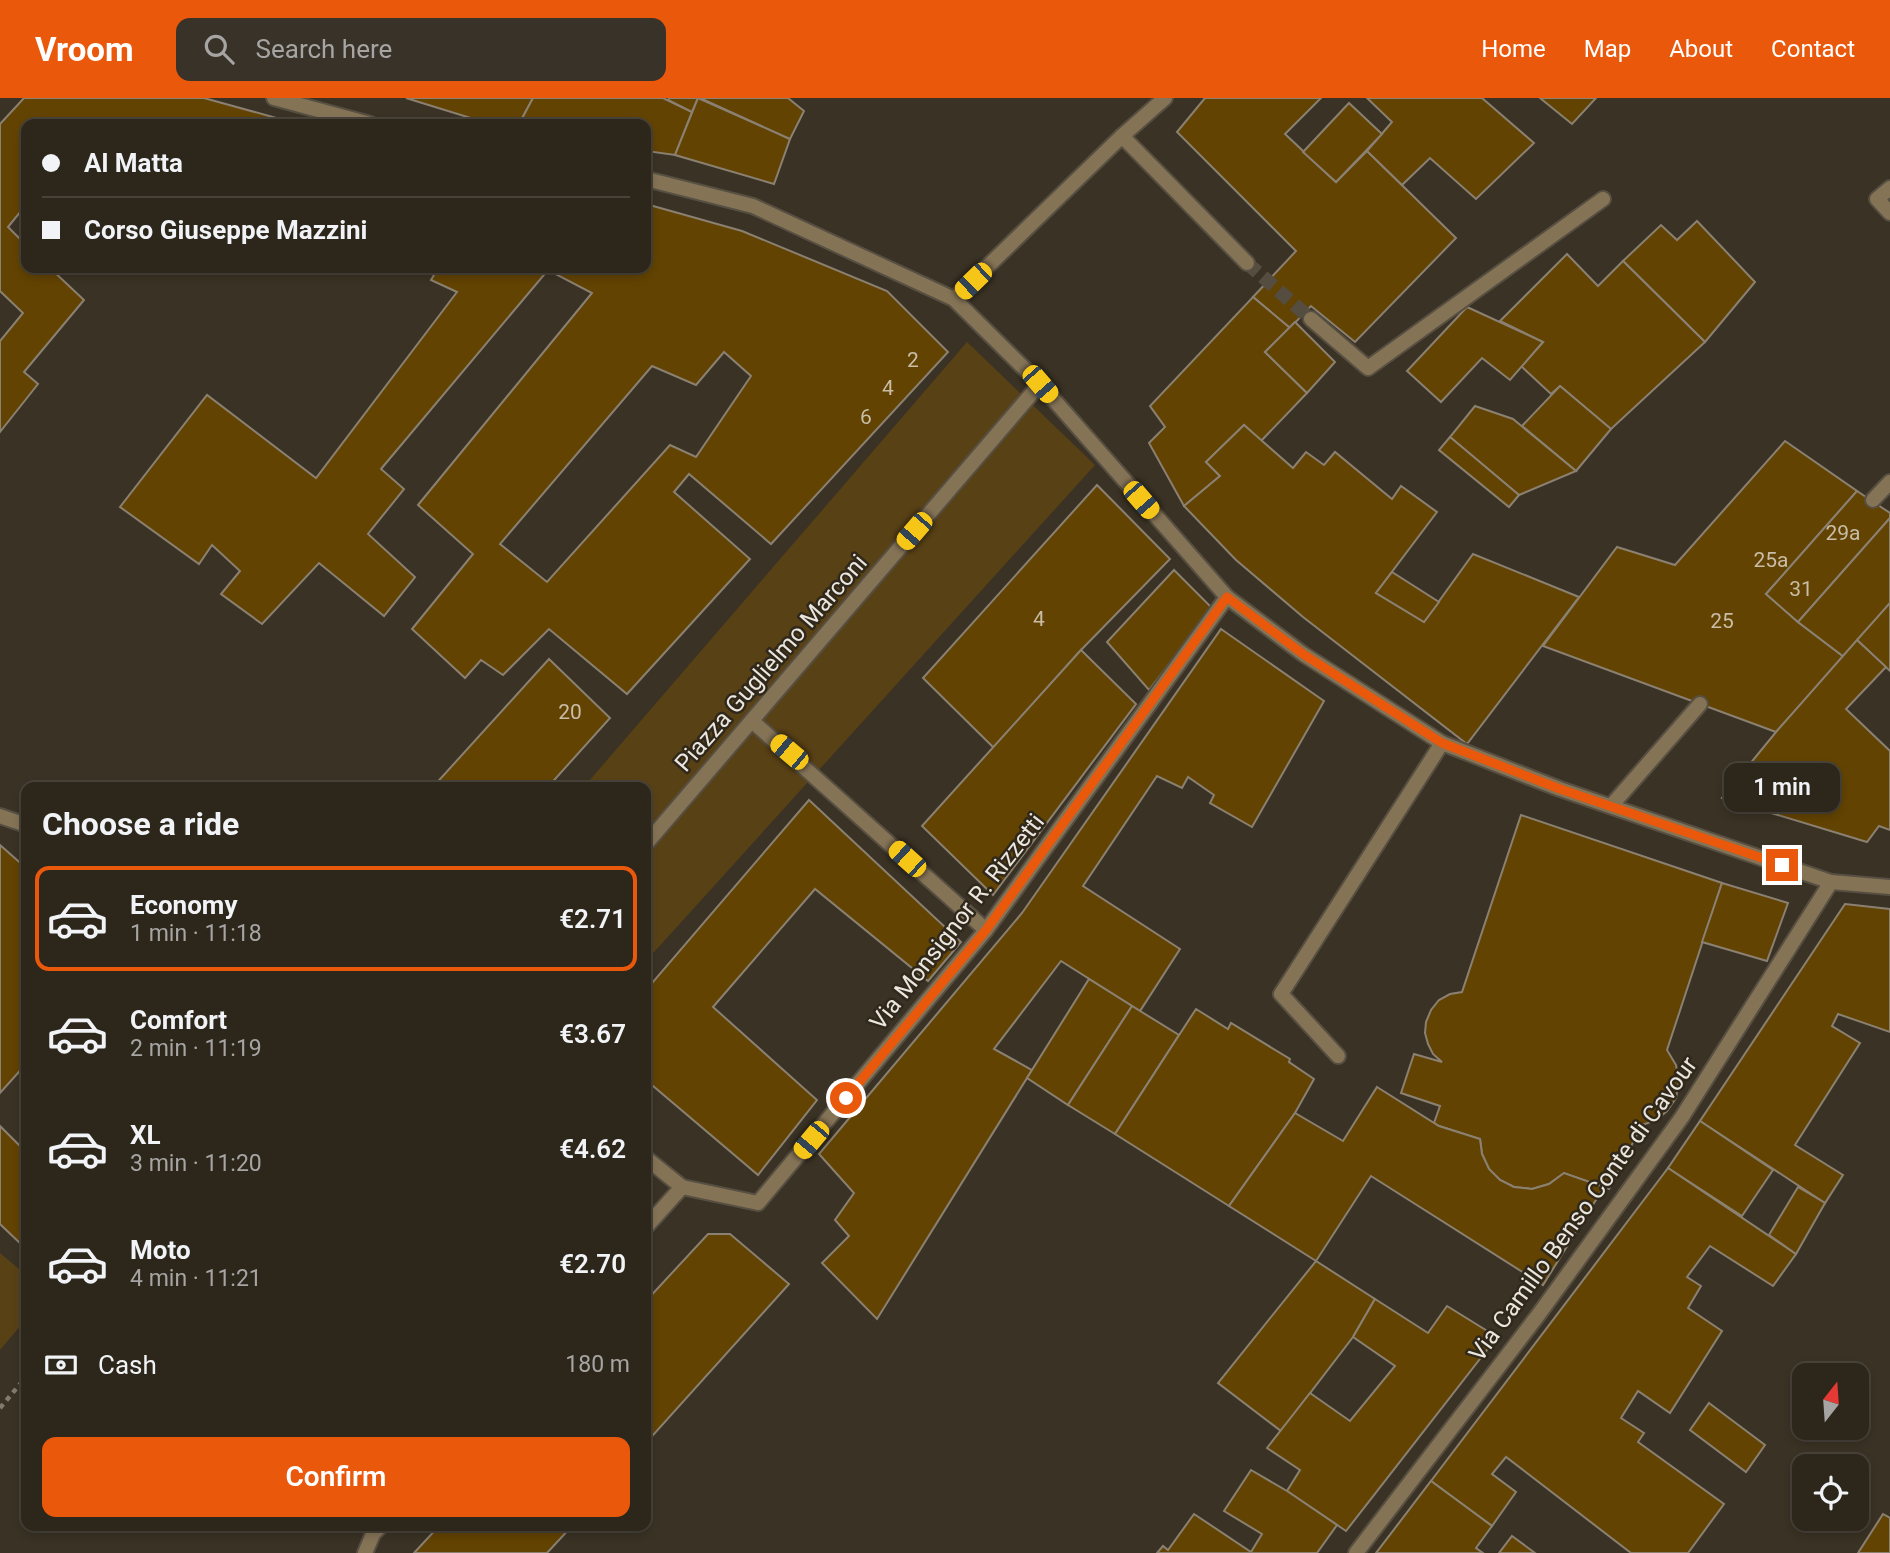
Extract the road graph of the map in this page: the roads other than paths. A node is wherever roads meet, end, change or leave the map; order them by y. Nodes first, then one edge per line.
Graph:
1 (274, 98) edge
2 (1165, 98) edge
3 (352, 119) edge
4 (1122, 136) junction
5 (651, 180) edge
6 (1890, 188) edge
7 (1603, 199) dead end
8 (1890, 213) edge
9 (1247, 263) tunnel mouth
10 (954, 299) junction
11 (1311, 319) tunnel mouth
12 (1040, 384) junction
13 (1890, 482) edge
14 (1873, 500) dead end
15 (1227, 597) junction
16 (1700, 704) dead end
17 (752, 721) junction
18 (1442, 743) junction
19 (1611, 806) junction
20 (0, 816) edge
21 (21, 823) edge
22 (651, 838) edge
23 (1831, 881) junction
24 (1890, 887) edge
25 (986, 930) junction
26 (1338, 1056) dead end
27 (651, 1162) edge
28 (682, 1187) junction
29 (651, 1221) edge
30 (372, 1531) edge
31 (365, 1553) edge
32 (1356, 1553) edge

1 - 3 street
2 - 4 street
4 - 9 street
4 - 10 street
5 - 10 street
6 - 8 street
7 - 11 street
10 - 12 street
12 - 15 street
12 - 17 street, Piazza Guglielmo Marconi
13 - 14 street
15 - 18 street
15 - 25 street, Via Monsignor R. Rizzetti
16 - 19 street
17 - 22 street, Piazza Guglielmo Marconi
17 - 25 street
18 - 19 street
18 - 26 street
19 - 23 street
20 - 21 street
23 - 24 street
23 - 32 street, Via Camillo Benso Conte di Cavour
25 - 28 street, Via Monsignor R. Rizzetti
27 - 28 street
28 - 29 street
30 - 31 street

